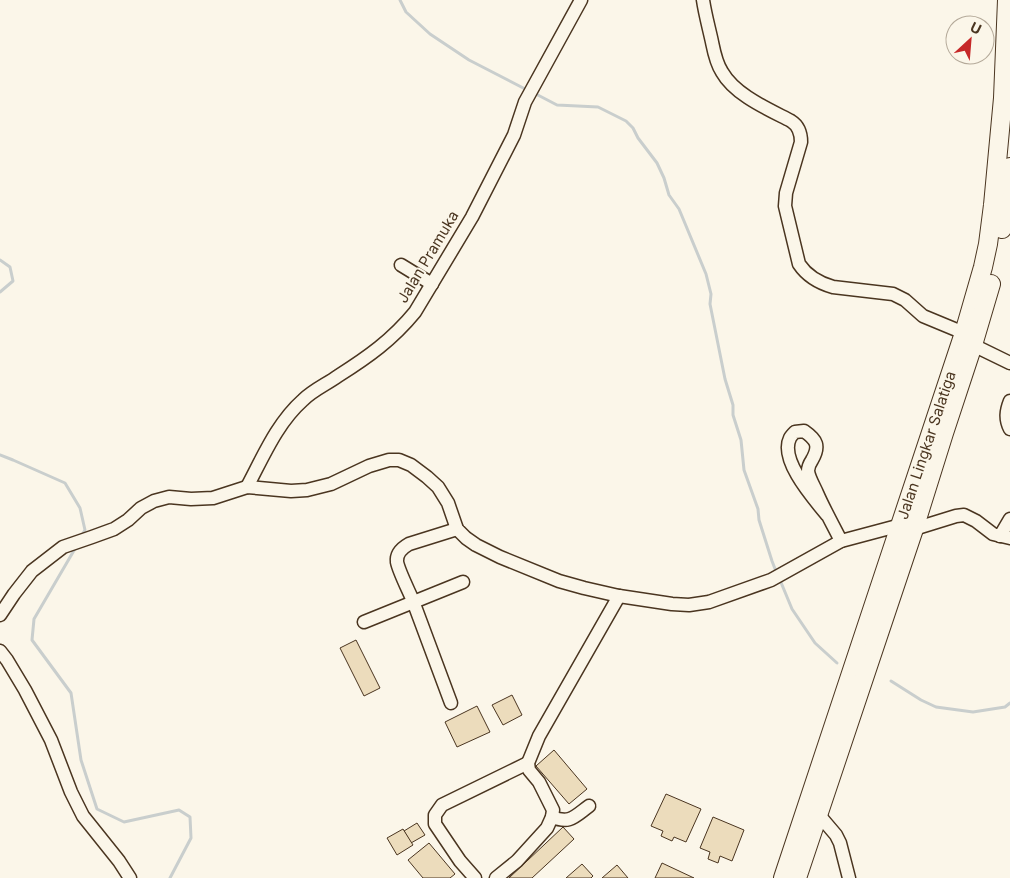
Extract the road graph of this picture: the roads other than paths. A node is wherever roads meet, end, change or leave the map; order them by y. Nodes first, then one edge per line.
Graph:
1 (581, 0) edge
2 (703, 0) edge
3 (1007, 0) edge
4 (1010, 167) edge
5 (401, 265) dead end
6 (432, 284) junction
7 (969, 339) junction
8 (1010, 363) edge
9 (1010, 401) edge
10 (1010, 429) edge
11 (247, 487) junction
12 (827, 515) junction
13 (1010, 519) edge
14 (907, 527) junction
15 (457, 529) junction
16 (1005, 537) edge
17 (841, 541) junction
18 (463, 582) dead end
19 (619, 596) junction
20 (413, 601) junction
21 (0, 614) edge
22 (364, 622) dead end
23 (0, 650) edge
24 (451, 702) dead end
25 (528, 764) junction
26 (588, 806) dead end
27 (818, 815) junction
28 (552, 817) junction
29 (130, 878) edge
30 (475, 878) edge
31 (496, 878) edge
32 (783, 878) edge
33 (797, 878) edge
34 (849, 878) edge

1 - 6 street, Jalan Pramuka
2 - 7 street
3 - 7 highway, Jalan Lingkar Salatiga
4 - 7 highway, Jalan Lingkar Salatiga
5 - 6 street
6 - 11 street, Jalan Pramuka
7 - 8 street
7 - 14 highway, Jalan Lingkar Salatiga
9 - 10 street
11 - 15 street
11 - 21 street
12 - 12 street
12 - 17 street
13 - 16 street
14 - 16 street
14 - 17 street
14 - 27 highway, Jalan Lingkar Salatiga
14 - 32 highway, Jalan Lingkar Salatiga
15 - 19 street
15 - 20 street
17 - 19 street
18 - 20 street
19 - 25 street
20 - 22 street
20 - 24 street
23 - 29 street
25 - 28 street
25 - 30 street
26 - 28 street
27 - 33 highway, Jalan Lingkar Salatiga
27 - 34 street
28 - 31 street

